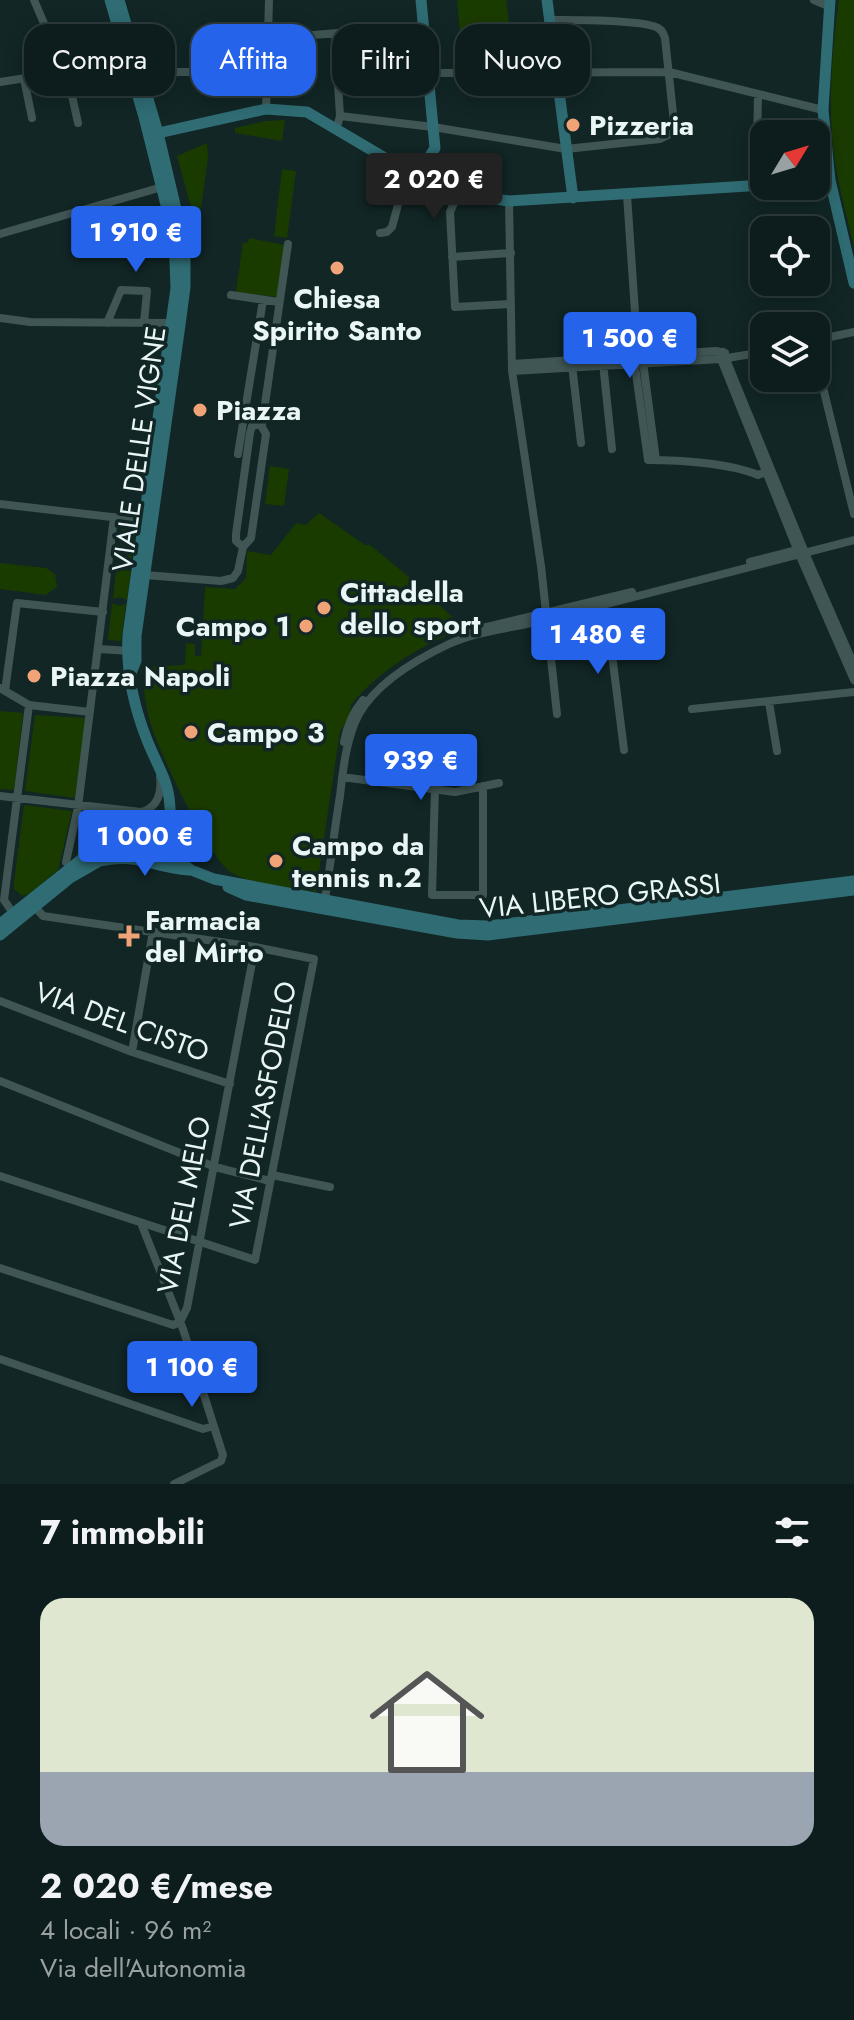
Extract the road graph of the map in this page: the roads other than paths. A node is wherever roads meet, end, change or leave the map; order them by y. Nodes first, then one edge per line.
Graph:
1 (34, 0) edge
2 (110, 0) edge
3 (119, 0) edge
4 (269, 0) edge
5 (421, 0) edge
6 (547, 0) edge
7 (814, 0) edge
8 (829, 3) edge
9 (549, 20) junction
10 (44, 24) edge
11 (119, 24) edge
12 (125, 24) edge
13 (268, 24) edge
14 (424, 24) edge
15 (550, 24) edge
16 (590, 71) edge
17 (669, 72) junction
18 (24, 79) edge
19 (0, 82) edge
20 (758, 94) junction
21 (27, 96) edge
22 (71, 96) edge
23 (143, 96) edge
24 (266, 96) edge
25 (337, 96) edge
26 (430, 96) edge
27 (559, 96) edge
28 (266, 109) junction
29 (823, 110) junction
30 (32, 118) dead end
31 (758, 120) edge
32 (824, 120) edge
33 (338, 122) junction
34 (78, 123) dead end
35 (433, 127) junction
36 (153, 134) junction
37 (566, 149) junction
38 (412, 173) junction
39 (830, 180) edge
40 (750, 186) edge
41 (162, 187) junction
42 (459, 192) junction
43 (627, 195) junction
44 (573, 198) junction
45 (509, 201) junction
46 (380, 233) dead end
47 (0, 234) edge
48 (288, 244) dead end
49 (511, 253) junction
50 (452, 257) junction
51 (854, 283) edge
52 (231, 295) dead end
53 (263, 300) junction
54 (279, 302) junction
55 (511, 304) junction
56 (635, 312) dead end
57 (0, 318) edge
58 (107, 323) junction
59 (144, 323) junction
60 (171, 323) junction
61 (854, 332) edge
62 (830, 337) edge
63 (724, 356) junction
64 (750, 356) edge
65 (638, 360) junction
66 (603, 362) junction
67 (572, 364) junction
68 (512, 368) junction
69 (824, 392) edge
70 (245, 413) junction
71 (262, 420) junction
72 (581, 443) dead end
73 (612, 449) dead end
74 (238, 454) dead end
75 (766, 472) junction
76 (0, 504) edge
77 (854, 514) edge
78 (114, 517) junction
79 (148, 521) junction
80 (854, 540) edge
81 (243, 547) junction
82 (802, 554) junction
83 (145, 575) junction
84 (605, 601) junction
85 (103, 612) junction
86 (545, 616) junction
87 (99, 649) junction
88 (132, 651) junction
89 (854, 665) edge
90 (854, 680) edge
91 (3, 690) edge
92 (854, 692) edge
93 (769, 702) junction
94 (29, 705) junction
95 (692, 709) dead end
96 (90, 712) junction
97 (557, 714) dead end
98 (346, 747) junction
99 (624, 750) dead end
100 (777, 751) dead end
101 (158, 766) junction
102 (342, 777) junction
103 (499, 783) dead end
104 (483, 786) junction
105 (435, 788) junction
106 (0, 796) edge
107 (16, 798) junction
108 (336, 805) junction
109 (78, 807) junction
110 (165, 822) junction
111 (147, 831) junction
112 (150, 844) junction
113 (124, 846) junction
114 (168, 846) junction
115 (107, 852) junction
116 (66, 862) dead end
117 (96, 863) junction
118 (191, 870) junction
119 (854, 881) edge
120 (854, 890) edge
121 (322, 905) junction
122 (35, 907) junction
123 (13, 913) junction
124 (0, 924) edge
125 (153, 931) junction
126 (0, 935) edge
127 (255, 947) junction
128 (0, 1001) edge
129 (132, 1052) junction
130 (0, 1081) edge
131 (230, 1084) junction
132 (215, 1167) junction
133 (0, 1176) edge
134 (271, 1178) junction
135 (330, 1187) dead end
136 (141, 1223) junction
137 (198, 1242) junction
138 (0, 1268) edge
139 (180, 1322) junction
140 (0, 1359) edge
141 (214, 1426) junction
142 (203, 1429) junction
143 (217, 1438) junction
144 (174, 1484) edge

1 - 10 street
2 - 11 street, VIALE DELLE VIGNE
3 - 12 street, VIALE DELLE VIGNE
4 - 13 street
5 - 14 street
6 - 9 street
7 - 8 street
8 - 29 street
9 - 15 street
9 - 17 street
16 - 17 street
17 - 20 street
17 - 37 street
18 - 19 street
20 - 29 street
20 - 31 street
21 - 30 street
22 - 34 street
23 - 36 street, VIALE DELLE VIGNE
24 - 28 street
25 - 33 street
26 - 35 street
27 - 37 street
28 - 33 street
28 - 36 street
29 - 32 street
33 - 35 street
33 - 38 street
35 - 37 street
35 - 38 street
36 - 41 street, VIALE DELLE VIGNE
36 - 79 street, VIALE DELLE VIGNE
37 - 44 street
38 - 42 street
38 - 46 street
39 - 51 street
40 - 43 street
41 - 47 street
41 - 60 street, VIALE DELLE VIGNE
42 - 45 street
42 - 50 street
43 - 44 street
43 - 56 street
44 - 45 street
45 - 49 street
48 - 54 street
49 - 50 street
49 - 55 street
50 - 55 street
52 - 53 street
53 - 54 street
53 - 70 street
54 - 71 street
55 - 68 street
57 - 58 street
58 - 59 street
58 - 59 street
59 - 60 street
60 - 79 street, VIALE DELLE VIGNE
61 - 62 street
63 - 64 street
63 - 65 street
63 - 75 street
63 - 82 street
65 - 66 street
65 - 75 street
66 - 67 street
66 - 73 street
67 - 68 street
67 - 72 street
68 - 86 street
69 - 77 street
70 - 71 street
70 - 74 street
71 - 81 street
71 - 81 street
75 - 82 street
76 - 78 street
78 - 79 street
78 - 85 street
79 - 83 street, VIALE DELLE VIGNE
79 - 88 street, VIALE DELLE VIGNE
80 - 82 street
81 - 83 street
82 - 84 street
82 - 89 street
82 - 90 street
83 - 88 street, VIALE DELLE VIGNE
84 - 86 street
84 - 99 street
85 - 87 street
85 - 91 street
86 - 97 street
86 - 98 street
87 - 88 street
87 - 96 street
88 - 101 street, VIALE DELLE VIGNE
91 - 94 street
92 - 93 street
93 - 95 street
93 - 100 street
94 - 96 street
94 - 107 street
96 - 109 street
98 - 102 street
98 - 108 street
101 - 109 street
101 - 110 street, VIALE DELLE VIGNE
102 - 105 street
102 - 108 street
103 - 104 street
104 - 105 street
104 - 105 street
106 - 107 street
107 - 109 street
107 - 123 street
108 - 121 street
109 - 116 street
110 - 111 street
110 - 114 street
111 - 112 street
111 - 113 street
112 - 113 street
112 - 114 street
113 - 115 street
114 - 118 street
115 - 117 street
115 - 123 street
117 - 118 street
117 - 122 street
118 - 121 street, VIA LIBERO GRASSI
119 - 121 street, VIA LIBERO GRASSI
120 - 121 street, VIA LIBERO GRASSI
122 - 125 street
122 - 126 street
123 - 124 street
125 - 127 street
125 - 129 street
127 - 131 street, VIA DEL MELO
127 - 134 street, VIA DELL'ASFODELO
128 - 129 street, VIA DEL CISTO
129 - 131 street, VIA DEL CISTO
130 - 132 street
131 - 132 street, VIA DEL MELO
132 - 134 street
132 - 137 street, VIA DEL MELO
133 - 136 street
134 - 135 street
134 - 137 street, VIA DELL'ASFODELO
136 - 137 street
136 - 139 street
137 - 139 street, VIA DEL MELO
138 - 139 street
139 - 141 street, VIA DEL MELO
140 - 142 street
141 - 142 street
141 - 143 street, VIA DEL MELO
142 - 143 street
143 - 144 street

